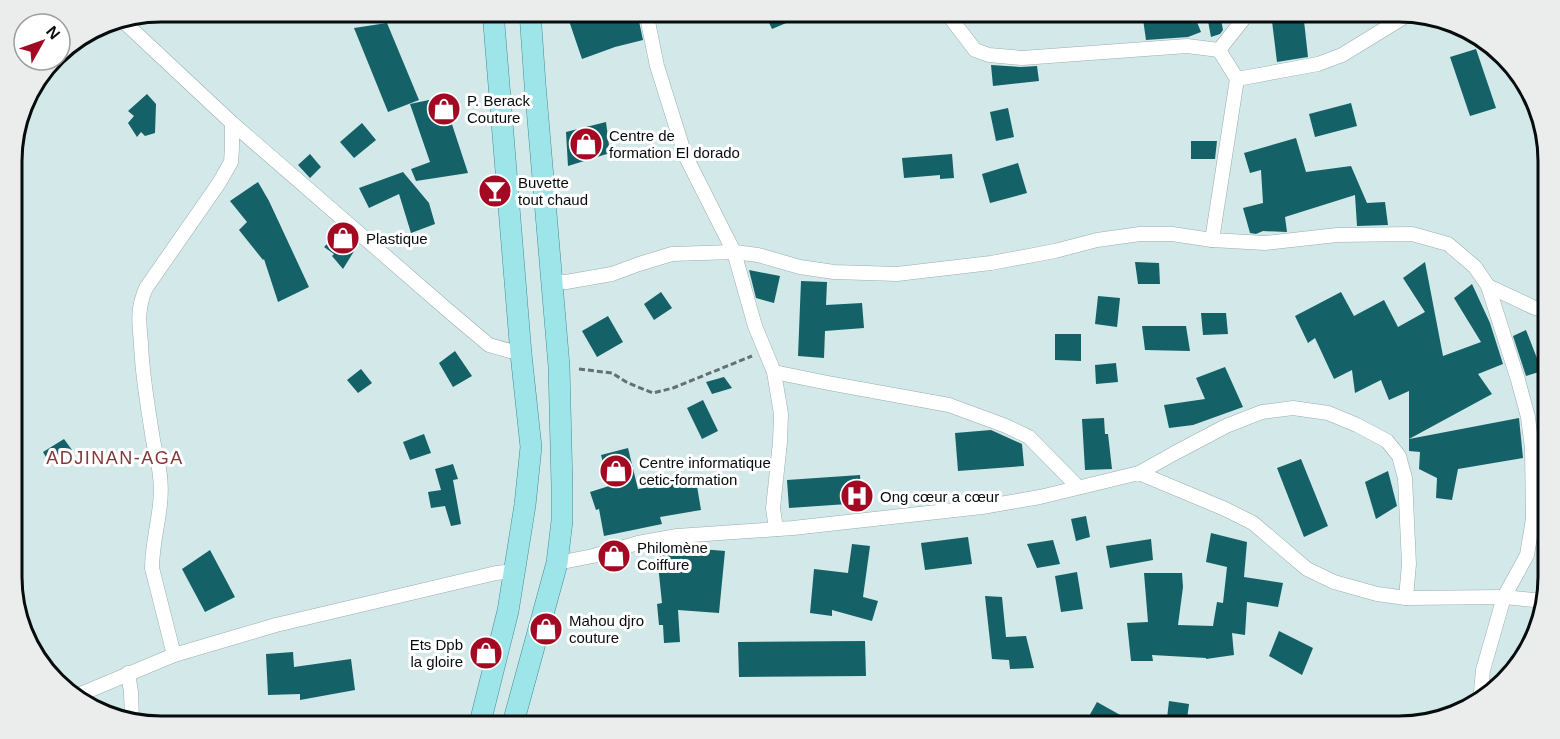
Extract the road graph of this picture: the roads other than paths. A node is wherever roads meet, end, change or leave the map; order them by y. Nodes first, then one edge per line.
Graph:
1 (954, 22) edge
2 (1241, 22) edge
3 (1396, 22) edge
4 (494, 23) edge
5 (531, 23) edge
6 (648, 23) edge
7 (129, 26) edge
8 (1219, 50) junction
9 (1237, 79) junction
10 (232, 123) junction
11 (1212, 240) junction
12 (734, 252) junction
13 (553, 282) junction
14 (1488, 286) junction
15 (1538, 309) edge
16 (521, 354) junction
17 (774, 372) junction
18 (1139, 473) junction
19 (1078, 487) junction
20 (776, 529) junction
21 (557, 563) junction
22 (514, 571) junction
23 (1504, 597) junction
24 (1406, 598) junction
25 (1536, 600) edge
26 (174, 655) junction
27 (128, 673) junction
28 (1481, 689) edge
29 (84, 693) edge
30 (132, 714) edge
31 (482, 716) edge
32 (515, 716) edge

1 - 8 street
2 - 8 street
3 - 9 street
4 - 16 main road
5 - 13 main road
6 - 12 street
7 - 10 street
8 - 9 street
9 - 11 street
10 - 16 street
10 - 26 street
11 - 12 street
11 - 14 street
12 - 13 street
12 - 17 street
13 - 21 main road
14 - 15 street
14 - 23 street
16 - 22 main road
17 - 19 street
17 - 20 street
18 - 19 street
18 - 24 street
18 - 24 street
19 - 20 street
20 - 21 street
21 - 32 main road
22 - 26 street
22 - 31 main road
23 - 24 street
23 - 25 street
23 - 28 street
26 - 27 street
27 - 29 street
27 - 30 street

